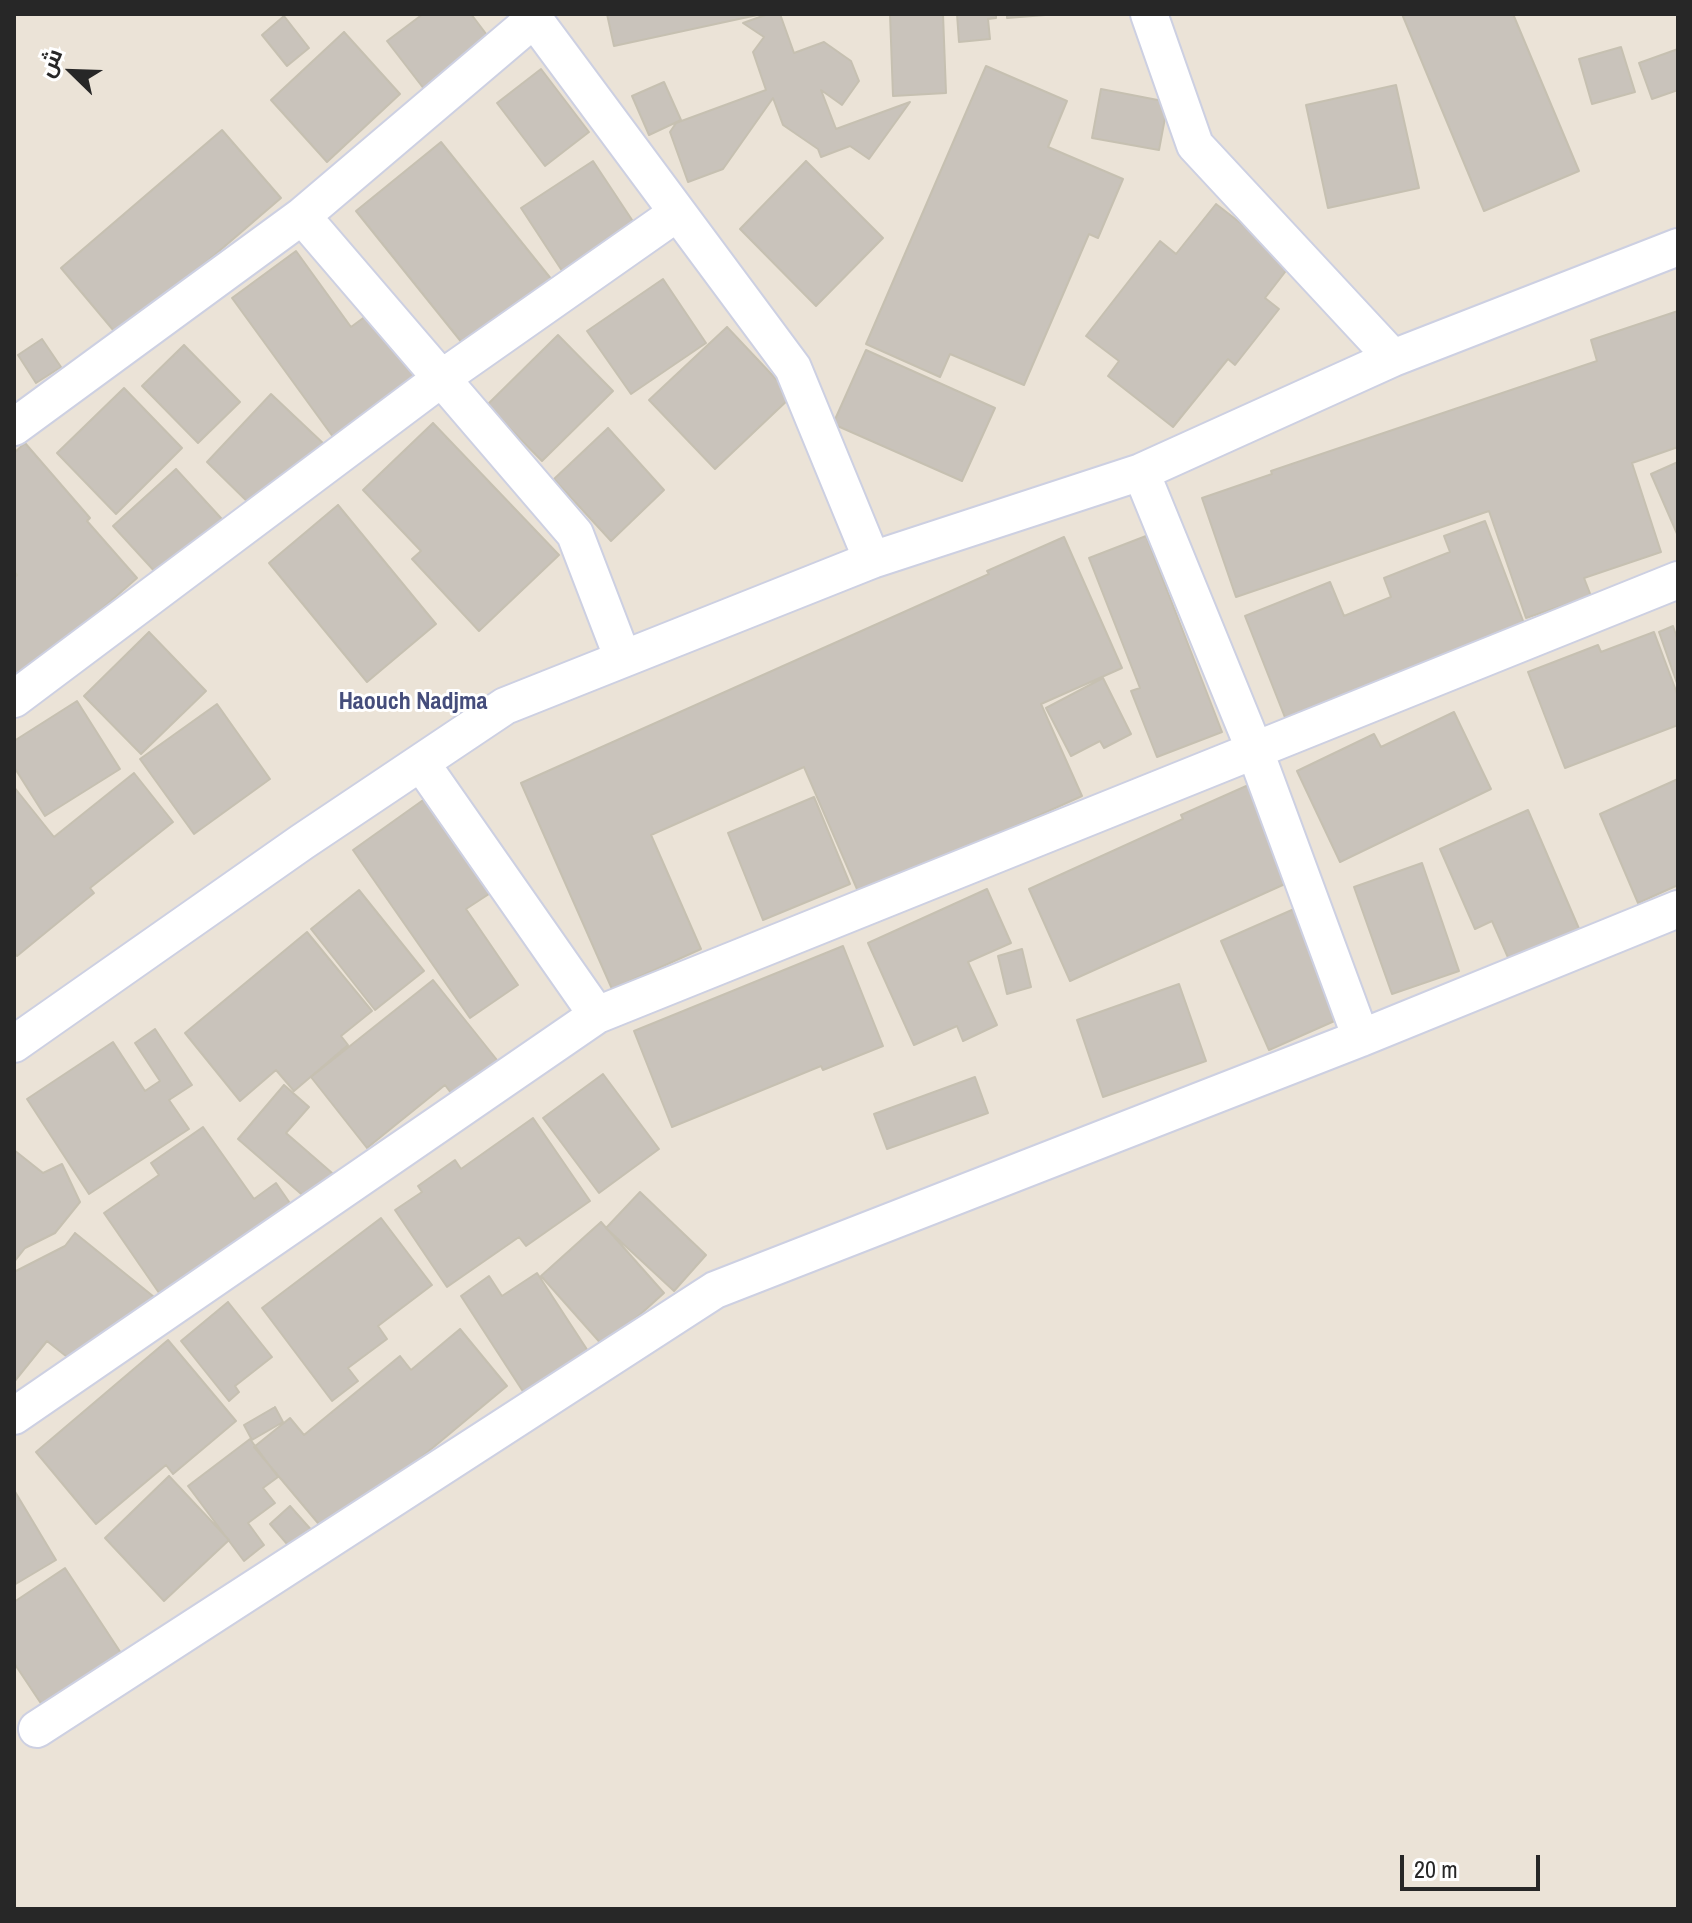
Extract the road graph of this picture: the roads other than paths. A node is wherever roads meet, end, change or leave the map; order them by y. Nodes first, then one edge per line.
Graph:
1 (1149, 14) edge
2 (677, 213) junction
3 (302, 216) junction
4 (1678, 247) edge
5 (1393, 358) junction
6 (442, 378) junction
7 (14, 427) edge
8 (1141, 472) junction
9 (872, 560) junction
10 (1678, 580) edge
11 (623, 659) junction
12 (14, 699) edge
13 (1255, 751) junction
14 (421, 763) junction
15 (1678, 909) edge
16 (597, 1015) junction
17 (1361, 1038) junction
18 (14, 1044) edge
19 (14, 1416) edge
20 (37, 1729) dead end

1 - 5 street
2 - 3 street
2 - 6 street
2 - 9 street
3 - 6 street
3 - 7 street
4 - 5 street
5 - 8 street
6 - 11 street
6 - 12 street
8 - 9 street
8 - 13 street
9 - 11 street
10 - 13 street
11 - 14 street
13 - 16 street
13 - 17 street
14 - 16 street
14 - 18 street
15 - 17 street
16 - 19 street
17 - 20 street

